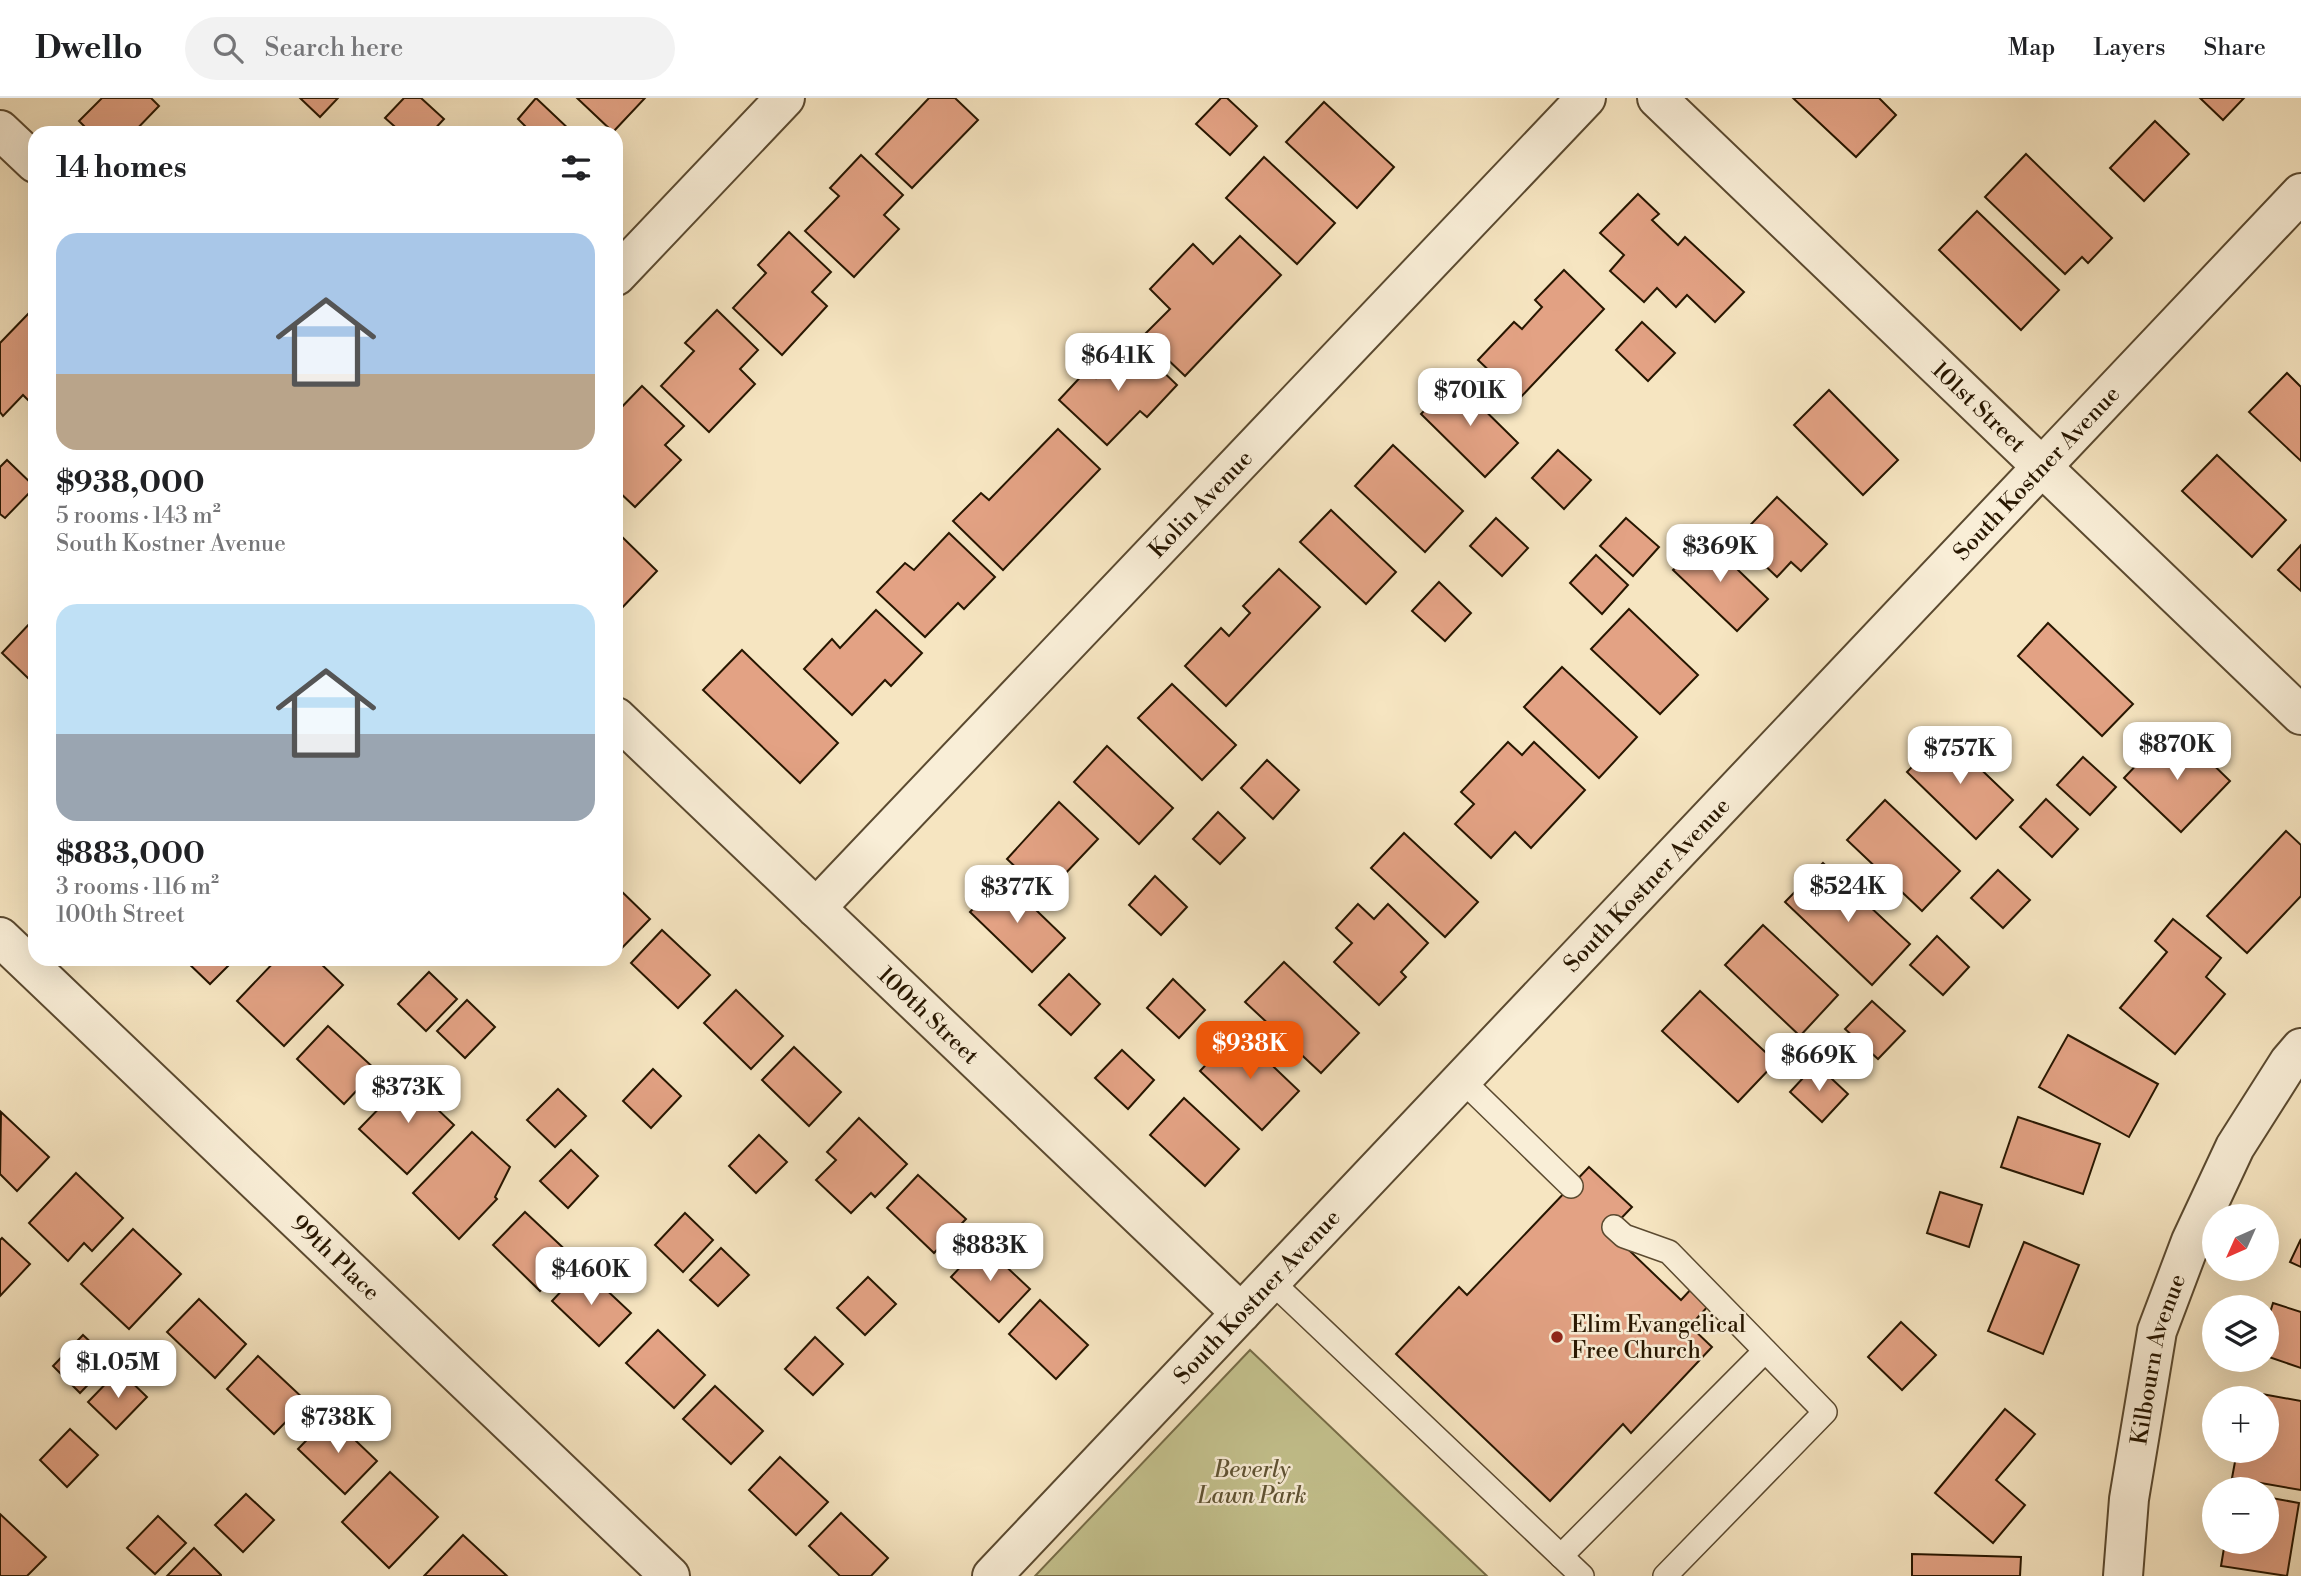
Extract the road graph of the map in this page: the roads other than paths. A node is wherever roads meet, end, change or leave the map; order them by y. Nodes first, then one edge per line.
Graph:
1 (785, 98) edge
2 (1586, 98) edge
3 (1657, 98) edge
4 (0, 130) edge
5 (28, 156) edge
6 (2301, 193) edge
7 (623, 269) edge
8 (2042, 467) junction
9 (2301, 715) edge
10 (623, 725) edge
11 (816, 908) junction
12 (0, 937) edge
13 (28, 964) edge
14 (30, 966) edge
15 (2301, 1048) edge
16 (1462, 1080) junction
17 (1571, 1186) dead end
18 (1614, 1227) dead end
19 (1271, 1281) junction
20 (1241, 1313) junction
21 (1765, 1351) junction
22 (1561, 1556) junction
23 (670, 1576) edge
24 (992, 1576) edge
25 (1582, 1576) edge
26 (1665, 1576) edge
27 (2123, 1576) edge

1 - 7 street
2 - 11 street, Kolin Avenue
3 - 8 street, 101st Street
4 - 5 street
6 - 8 street, South Kostner Avenue
8 - 9 street, 101st Street
8 - 16 street, South Kostner Avenue
10 - 11 street, 100th Street
11 - 20 street, 100th Street
12 - 13 street, 99th Place
14 - 23 street, 99th Place
15 - 27 street, Kilbourn Avenue
16 - 17 lane
16 - 19 street, South Kostner Avenue
18 - 21 lane
19 - 20 street, South Kostner Avenue
19 - 22 lane
20 - 24 street, South Kostner Avenue
21 - 22 lane
21 - 26 lane
22 - 25 lane

